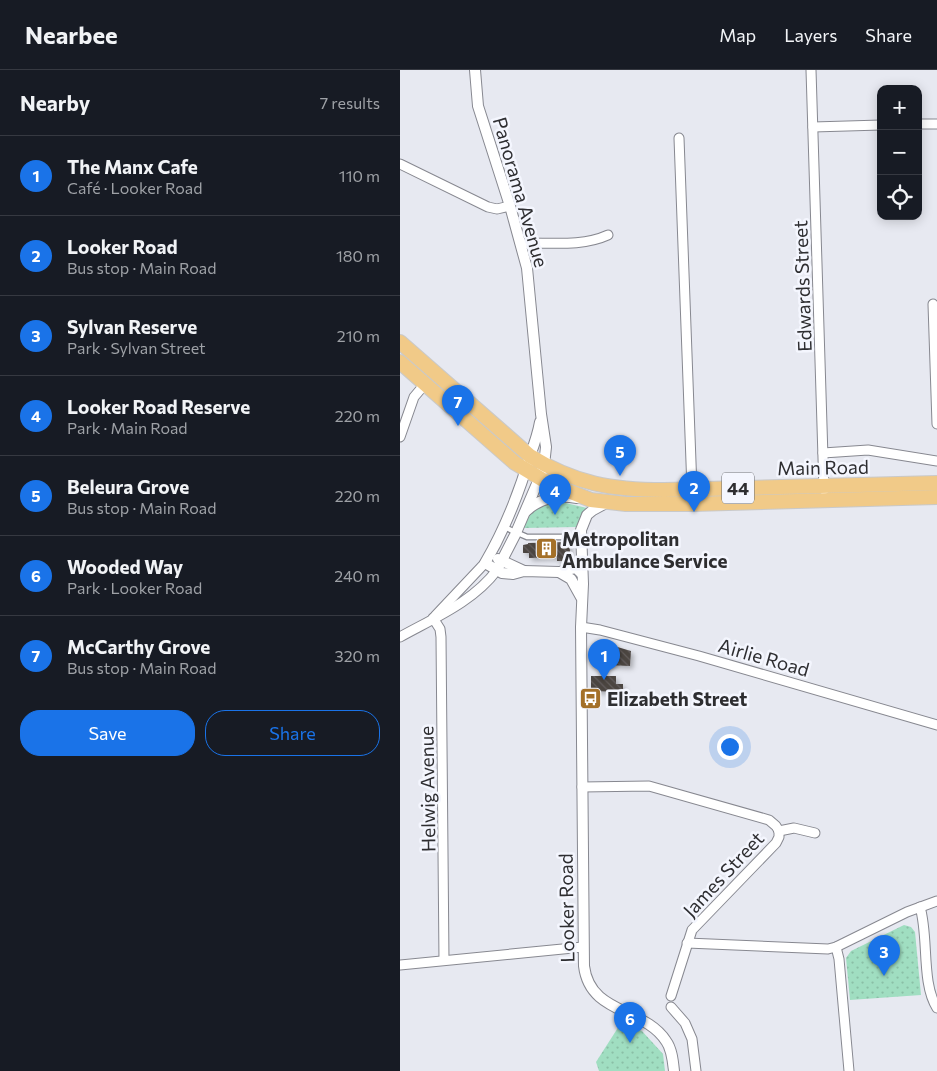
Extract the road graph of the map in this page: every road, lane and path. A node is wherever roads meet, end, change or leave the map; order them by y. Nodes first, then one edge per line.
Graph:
1 (475, 70) edge
2 (811, 70) edge
3 (922, 124) edge
4 (937, 124) edge
5 (877, 125) edge
6 (813, 127) junction
7 (679, 138) dead end
8 (400, 164) edge
9 (510, 206) junction
10 (608, 235) dead end
11 (521, 245) junction
12 (933, 304) dead end
13 (400, 342) edge
14 (400, 362) edge
15 (425, 384) junction
16 (541, 414) junction
17 (937, 424) edge
18 (400, 437) edge
19 (823, 453) junction
20 (530, 456) junction
21 (937, 461) edge
22 (544, 465) junction
23 (526, 471) junction
24 (539, 478) junction
25 (937, 483) edge
26 (824, 486) junction
27 (692, 489) junction
28 (937, 497) edge
29 (591, 500) junction
30 (825, 500) junction
31 (606, 503) junction
32 (525, 511) junction
33 (504, 527) junction
34 (516, 533) junction
35 (569, 537) dead end
36 (488, 559) junction
37 (503, 561) junction
38 (497, 570) junction
39 (524, 571) junction
40 (559, 572) junction
41 (582, 574) junction
42 (581, 597) junction
43 (434, 618) junction
44 (581, 627) junction
45 (400, 637) edge
46 (937, 724) edge
47 (582, 786) junction
48 (779, 831) junction
49 (815, 833) dead end
50 (937, 901) edge
51 (920, 907) junction
52 (687, 943) junction
53 (836, 947) junction
54 (583, 948) junction
55 (444, 960) junction
56 (400, 965) edge
57 (671, 996) dead end
58 (672, 1007) dead end
59 (937, 1008) edge
60 (674, 1071) edge
61 (696, 1071) edge
62 (849, 1071) edge

1 - 9 street, Panorama Avenue
2 - 6 street, Edwards Street
3 - 4 street
5 - 6 street
6 - 19 street, Edwards Street
7 - 27 street
8 - 9 street
9 - 11 street, Panorama Avenue
10 - 11 street
11 - 16 street, Panorama Avenue
12 - 17 street
13 - 20 main road, Main Road / 44
14 - 15 main road, Main Road / 44
15 - 18 street
15 - 23 main road, Main Road / 44
16 - 20 street, Panorama Avenue
16 - 22 street, Panorama Avenue
19 - 21 street, Main Road
19 - 26 street, Edwards Street
20 - 22 main road, Main Road / 44
20 - 23 street, Panorama Avenue
22 - 24 street, Panorama Avenue
22 - 27 main road, Main Road / 44
23 - 24 main road, Main Road / 44
23 - 33 street, Panorama Avenue
24 - 29 main road, Main Road / 44
24 - 32 street, Panorama Avenue
25 - 26 main road, Main Road / 44
26 - 27 main road, Main Road / 44
26 - 30 street, Edwards Street
28 - 30 main road, Main Road / 44
29 - 31 main road, Main Road / 44
29 - 32 street
30 - 31 main road, Main Road / 44
31 - 41 street, Looker Road
32 - 34 street, Panorama Avenue
33 - 34 lane
33 - 36 street, Panorama Avenue
34 - 35 lane
34 - 37 street, Panorama Avenue
36 - 37 street
36 - 38 street
36 - 43 street
37 - 38 street, Panorama Avenue
37 - 39 street
38 - 39 street
38 - 43 street
39 - 40 street
40 - 41 street
40 - 42 street
41 - 42 street, Looker Road
42 - 44 street, Looker Road
43 - 45 street
43 - 55 street, Helwig Avenue
44 - 46 street, Airlie Road
44 - 47 street, Looker Road
47 - 48 street
47 - 54 street, Looker Road
48 - 49 street
48 - 52 street, James Street
50 - 51 street
51 - 53 street
51 - 59 street
52 - 53 street
52 - 57 street, James Street
53 - 62 street
54 - 55 street
54 - 60 street, Looker Road
55 - 56 street
58 - 61 street

